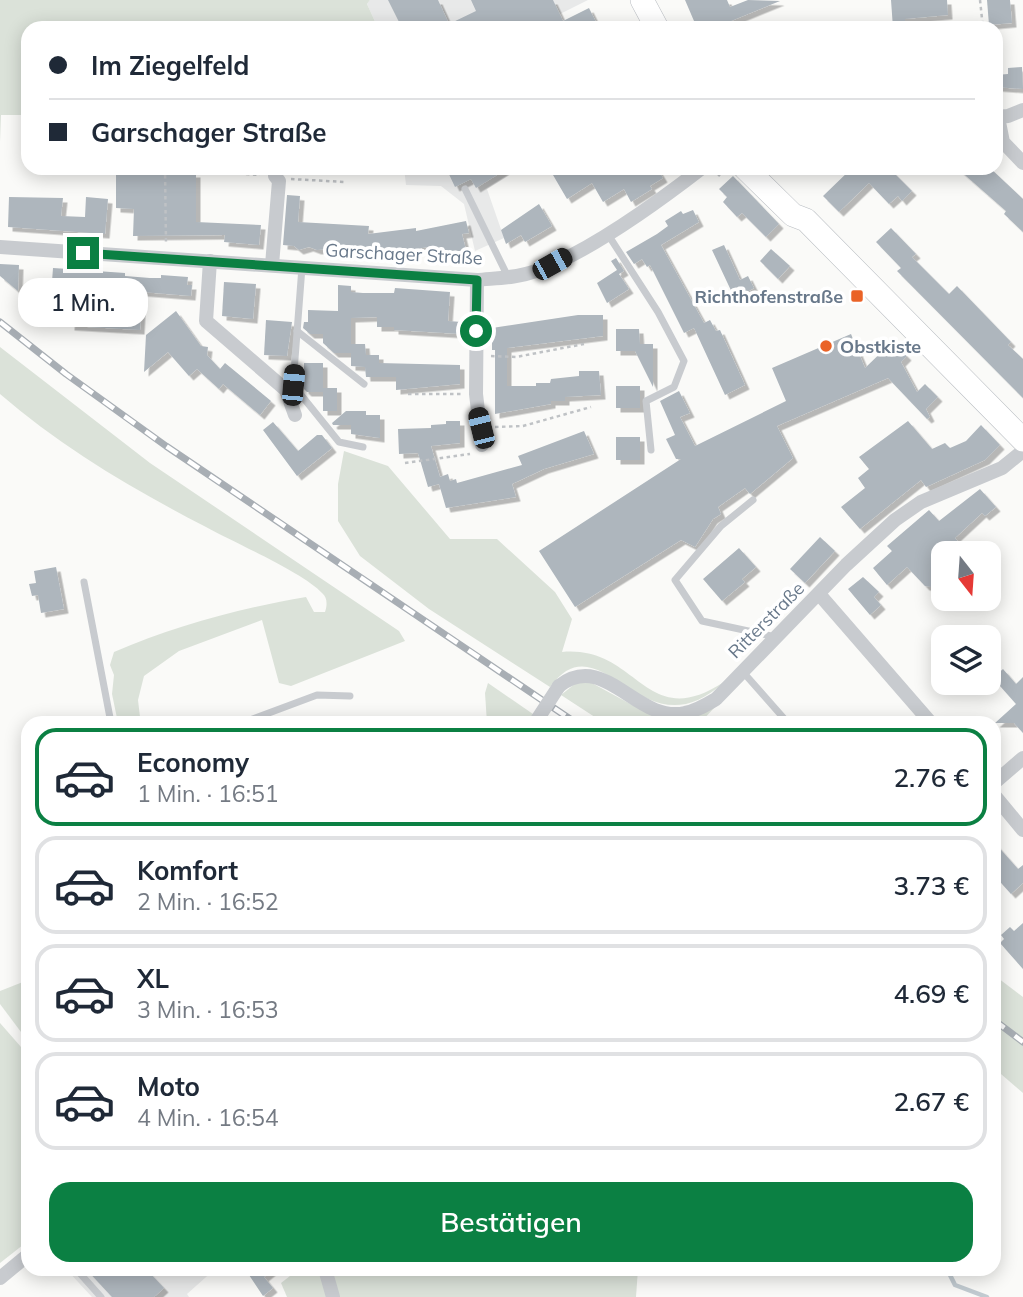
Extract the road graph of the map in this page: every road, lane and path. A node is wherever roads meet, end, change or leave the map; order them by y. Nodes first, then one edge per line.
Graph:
1 (629, 0) edge
2 (642, 0) edge
3 (980, 0) edge
4 (639, 21) edge
5 (653, 21) edge
6 (982, 21) edge
7 (1023, 110) edge
8 (1003, 116) edge
9 (1003, 118) edge
10 (1023, 123) edge
11 (1003, 142) edge
12 (1023, 163) edge
13 (165, 175) edge
14 (275, 175) edge
15 (693, 175) edge
16 (752, 175) edge
17 (773, 175) edge
18 (465, 188) dead end
19 (806, 220) junction
20 (607, 233) junction
21 (0, 247) edge
22 (166, 258) junction
23 (210, 261) junction
24 (272, 265) junction
25 (302, 267) junction
26 (508, 277) junction
27 (477, 280) junction
28 (297, 331) junction
29 (584, 344) dead end
30 (476, 356) junction
31 (364, 384) dead end
32 (408, 394) dead end
33 (476, 394) junction
34 (591, 407) dead end
35 (295, 415) dead end
36 (481, 428) junction
37 (1023, 440) edge
38 (482, 445) joint
39 (363, 447) dead end
40 (651, 450) dead end
41 (1023, 451) edge
42 (405, 463) dead end
43 (753, 499) dead end
44 (84, 582) dead end
45 (819, 594) junction
46 (776, 636) junction
47 (743, 672) junction
48 (350, 696) dead end
49 (110, 716) edge
50 (261, 716) edge
51 (540, 716) edge
52 (782, 716) edge
53 (925, 716) edge
54 (1023, 758) edge
55 (1001, 777) edge
56 (1001, 803) edge
57 (1023, 830) edge
58 (21, 1261) edge
59 (82, 1276) edge
60 (327, 1276) edge
61 (0, 1278) edge
62 (101, 1297) edge
63 (333, 1297) edge

1 - 4 main road
2 - 5 main road
3 - 6 path
7 - 8 street
9 - 10 street
11 - 12 street
13 - 22 path
14 - 24 street
15 - 20 street, Garschager Straße
16 - 19 main road
17 - 19 main road
18 - 26 lane
19 - 37 main road
20 - 26 street, Garschager Straße
20 - 40 lane
21 - 22 street, Garschager Straße
22 - 23 street, Garschager Straße
23 - 24 street, Garschager Straße
23 - 35 street
24 - 25 street, Garschager Straße
25 - 27 street, Garschager Straße
25 - 28 lane
26 - 27 street, Garschager Straße
27 - 30 street
28 - 31 lane
28 - 39 lane
29 - 30 path
30 - 33 street
32 - 33 path
33 - 36 street
34 - 36 path
36 - 38 street
38 - 42 path
41 - 45 street, Ritterstraße
43 - 46 lane
44 - 49 lane
45 - 46 street, Ritterstraße
45 - 53 street
46 - 47 street, Ritterstraße
47 - 51 street, Ritterstraße, bridge
47 - 52 lane
48 - 50 lane
54 - 55 street
56 - 57 street
58 - 61 street
59 - 62 lane
60 - 63 street

